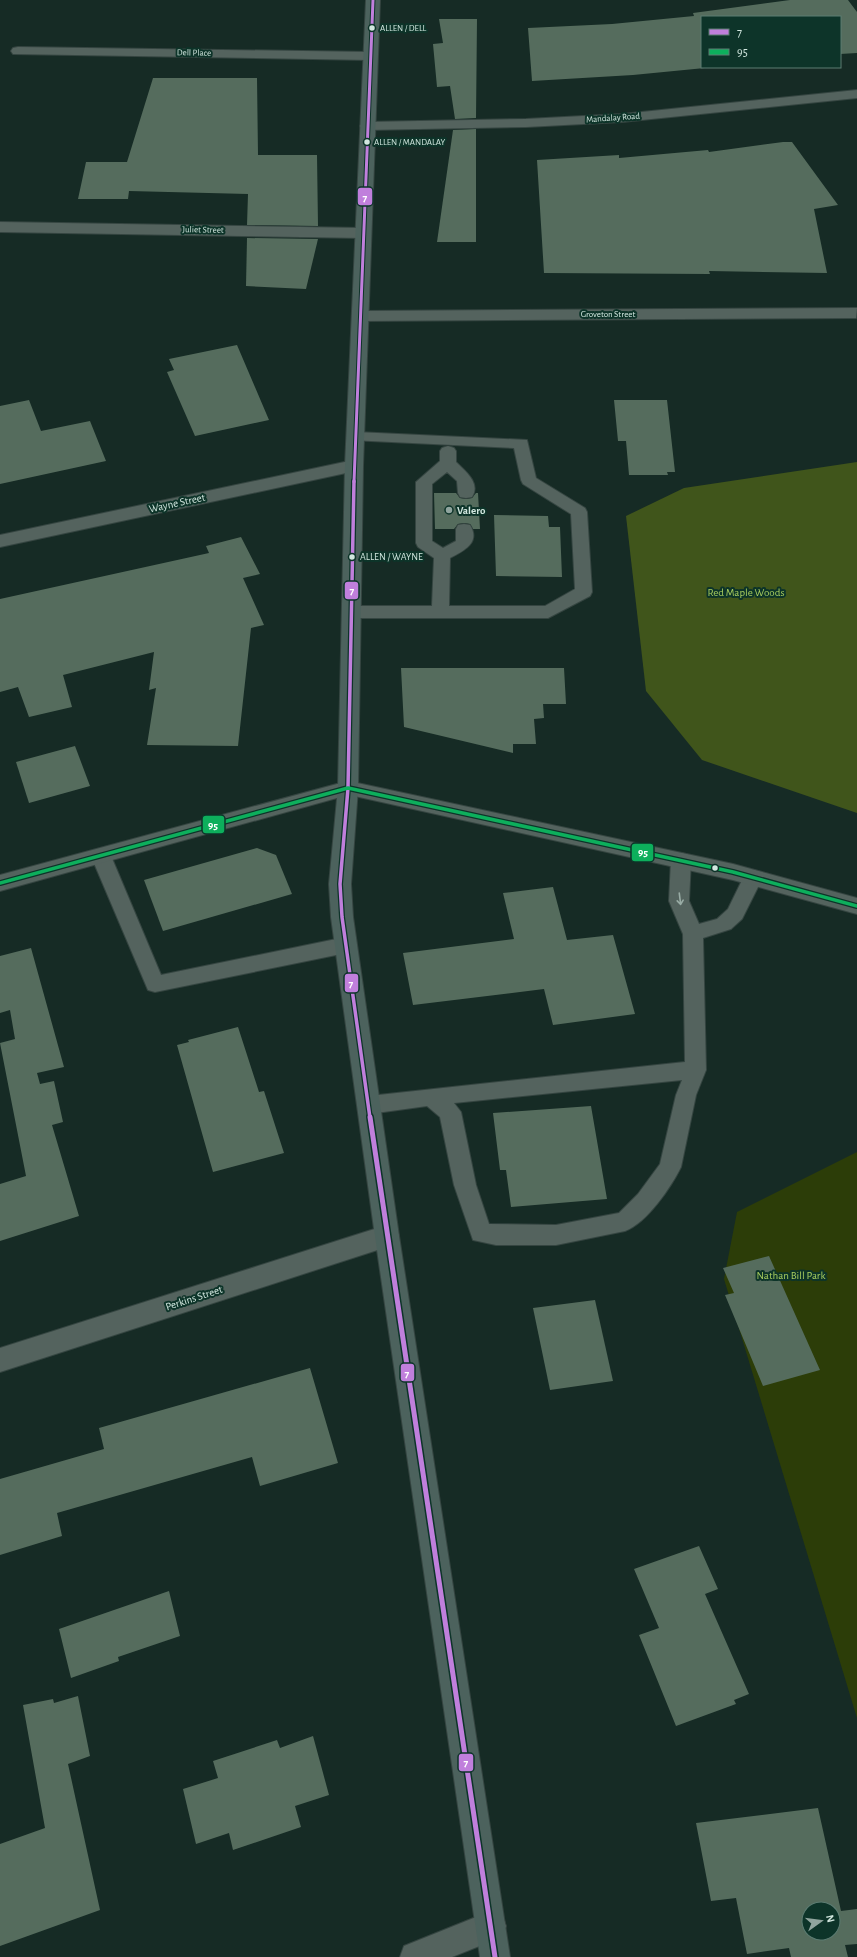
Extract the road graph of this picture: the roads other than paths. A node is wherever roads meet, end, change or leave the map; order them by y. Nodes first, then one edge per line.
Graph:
1 (373, 0) edge
2 (18, 51) dead end
3 (370, 56) junction
4 (857, 94) edge
5 (367, 126) junction
6 (0, 227) edge
7 (363, 233) junction
8 (856, 313) edge
9 (360, 316) junction
10 (356, 437) junction
11 (448, 441) junction
12 (448, 464) junction
13 (354, 466) junction
14 (466, 493) dead end
15 (464, 529) dead end
16 (0, 541) edge
17 (442, 556) junction
18 (351, 612) junction
19 (440, 613) junction
20 (348, 788) junction
21 (101, 856) junction
22 (681, 860) junction
23 (753, 877) junction
24 (0, 883) edge
25 (857, 906) edge
26 (693, 934) junction
27 (346, 945) junction
28 (696, 1070) junction
29 (431, 1097) junction
30 (369, 1105) junction
31 (387, 1236) junction
32 (0, 1360) edge
33 (491, 1926) junction
34 (415, 1957) edge
35 (496, 1957) edge

1 - 3 main road
2 - 3 street, Dell Place
3 - 5 main road
4 - 5 street, Mandalay Road
5 - 7 main road
6 - 7 street, Juliet Street
7 - 9 main road
8 - 9 street, Groveton Street
9 - 10 main road
10 - 11 lane
10 - 13 main road
11 - 12 lane
11 - 19 lane
12 - 14 lane
12 - 17 lane
13 - 16 street, Wayne Street
13 - 18 main road
15 - 17 lane
17 - 19 lane
18 - 19 lane
18 - 20 main road
20 - 21 street
20 - 22 street
20 - 27 main road
21 - 24 street
21 - 27 lane
22 - 23 street
22 -> 26 lane
23 - 25 street
23 - 26 lane
26 - 28 lane
27 - 30 main road
28 - 29 lane
28 - 29 lane
29 - 30 lane
30 - 31 main road
31 - 32 street, Perkins Street
31 - 33 main road
33 - 34 street
33 - 35 main road

